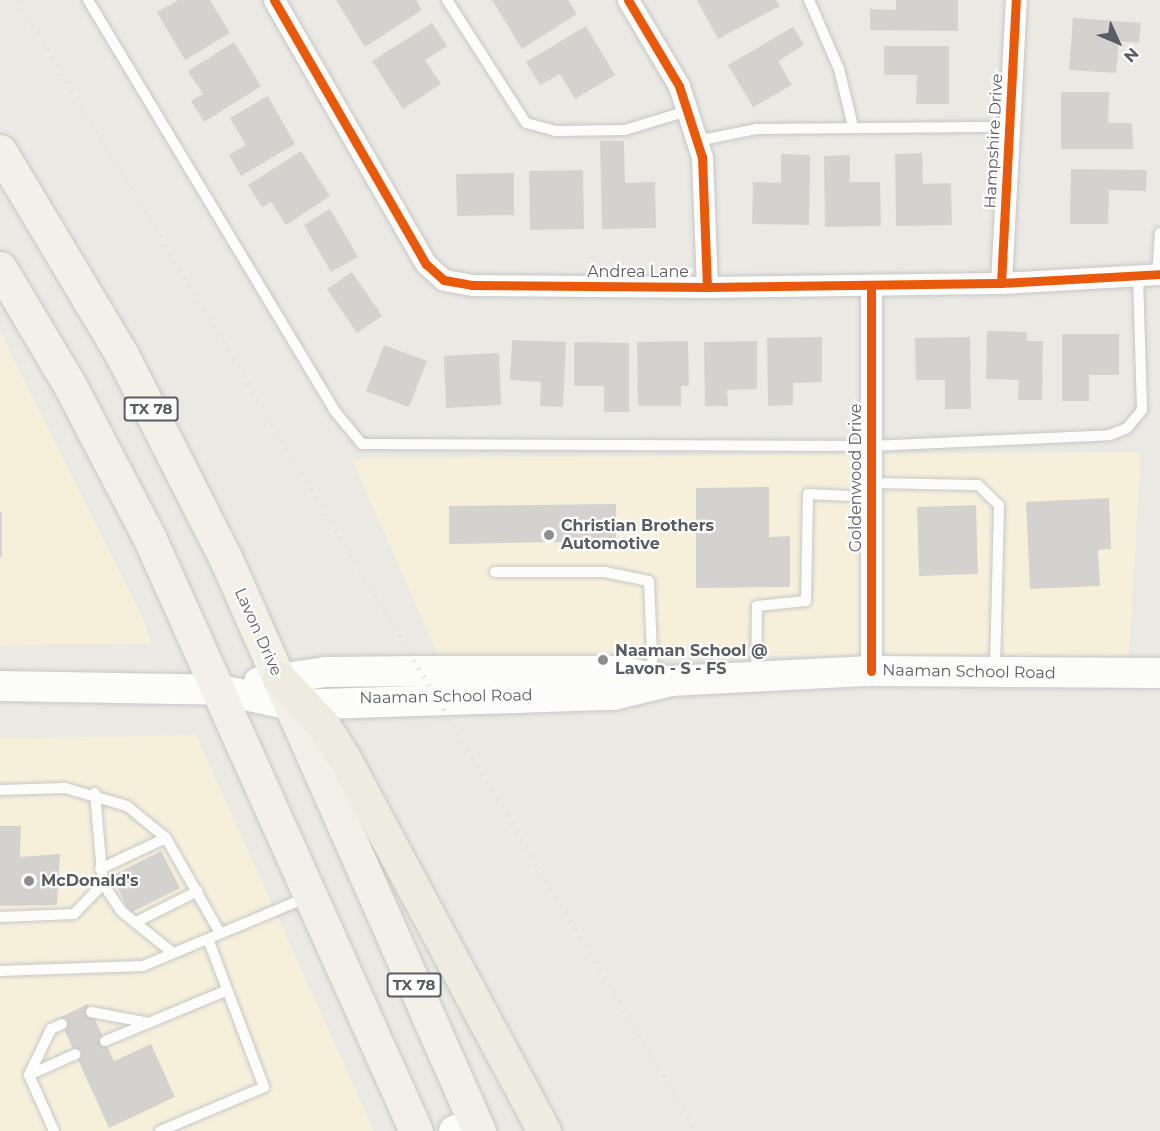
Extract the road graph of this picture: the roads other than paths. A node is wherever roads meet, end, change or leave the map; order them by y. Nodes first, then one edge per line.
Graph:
1 (88, 0) edge
2 (274, 0) edge
3 (447, 0) edge
4 (628, 0) edge
5 (809, 0) edge
6 (1016, 0) edge
7 (687, 111) junction
8 (853, 126) junction
9 (1009, 127) junction
10 (697, 141) junction
11 (0, 151) edge
12 (1160, 233) edge
13 (0, 268) edge
14 (1152, 274) edge
15 (1001, 283) junction
16 (871, 285) junction
17 (707, 287) junction
18 (871, 446) junction
19 (871, 490) junction
20 (495, 572) dead end
21 (871, 671) junction
22 (1160, 673) edge
23 (995, 674) junction
24 (756, 677) junction
25 (662, 679) junction
26 (0, 686) edge
27 (221, 690) junction
28 (292, 696) junction
29 (0, 790) edge
30 (95, 793) junction
31 (166, 838) junction
32 (100, 869) junction
33 (103, 884) junction
34 (198, 891) junction
35 (311, 895) junction
36 (0, 918) edge
37 (136, 922) junction
38 (220, 933) junction
39 (208, 939) junction
40 (173, 953) junction
41 (0, 970) edge
42 (225, 991) junction
43 (91, 1012) dead end
44 (149, 1023) junction
45 (62, 1024) dead end
46 (105, 1041) dead end
47 (76, 1054) dead end
48 (29, 1075) junction
49 (469, 1128) edge
50 (54, 1131) edge
51 (160, 1131) edge
52 (416, 1131) edge
53 (544, 1131) edge

1 - 18 lane
2 - 17 street, Andrea Lane
3 - 7 lane
4 - 7 street
5 - 8 lane
6 - 9 street, Hampshire Drive
7 - 10 street
8 - 9 lane
8 - 10 lane
9 - 15 street, Hampshire Drive
10 - 17 street
11 - 28 main road, Lavon Drive / TX 78
12 - 14 lane
13 - 27 main road
14 - 15 street, Andrea Lane
14 - 18 lane
15 - 16 street, Andrea Lane
16 - 17 street, Andrea Lane
16 - 18 street, Goldenwood Drive
18 - 19 street, Goldenwood Drive
19 - 21 street, Goldenwood Drive
19 - 23 lane
19 - 24 lane
20 - 25 lane
21 - 23 main road, Naaman School Road
21 - 24 main road, Naaman School Road
22 - 23 main road, Naaman School Road
24 - 25 main road, Naaman School Road
25 - 28 main road, Naaman School Road
26 - 27 main road, Naaman School Road
27 - 28 main road, Naaman School Road
27 - 35 main road
28 - 49 main road, Lavon Drive / TX 78
28 - 53 highway
29 - 30 lane
30 - 31 lane
30 - 32 lane
31 - 32 lane
31 - 34 lane
32 - 33 lane
33 - 36 lane
33 - 37 lane
34 - 37 lane
34 - 38 lane
35 - 38 lane
35 - 52 main road
37 - 40 lane
38 - 39 lane
39 - 40 lane
39 - 42 lane
40 - 41 lane
42 - 44 lane
42 - 51 lane
43 - 44 lane
44 - 46 lane
45 - 48 lane
47 - 48 lane
48 - 50 lane

